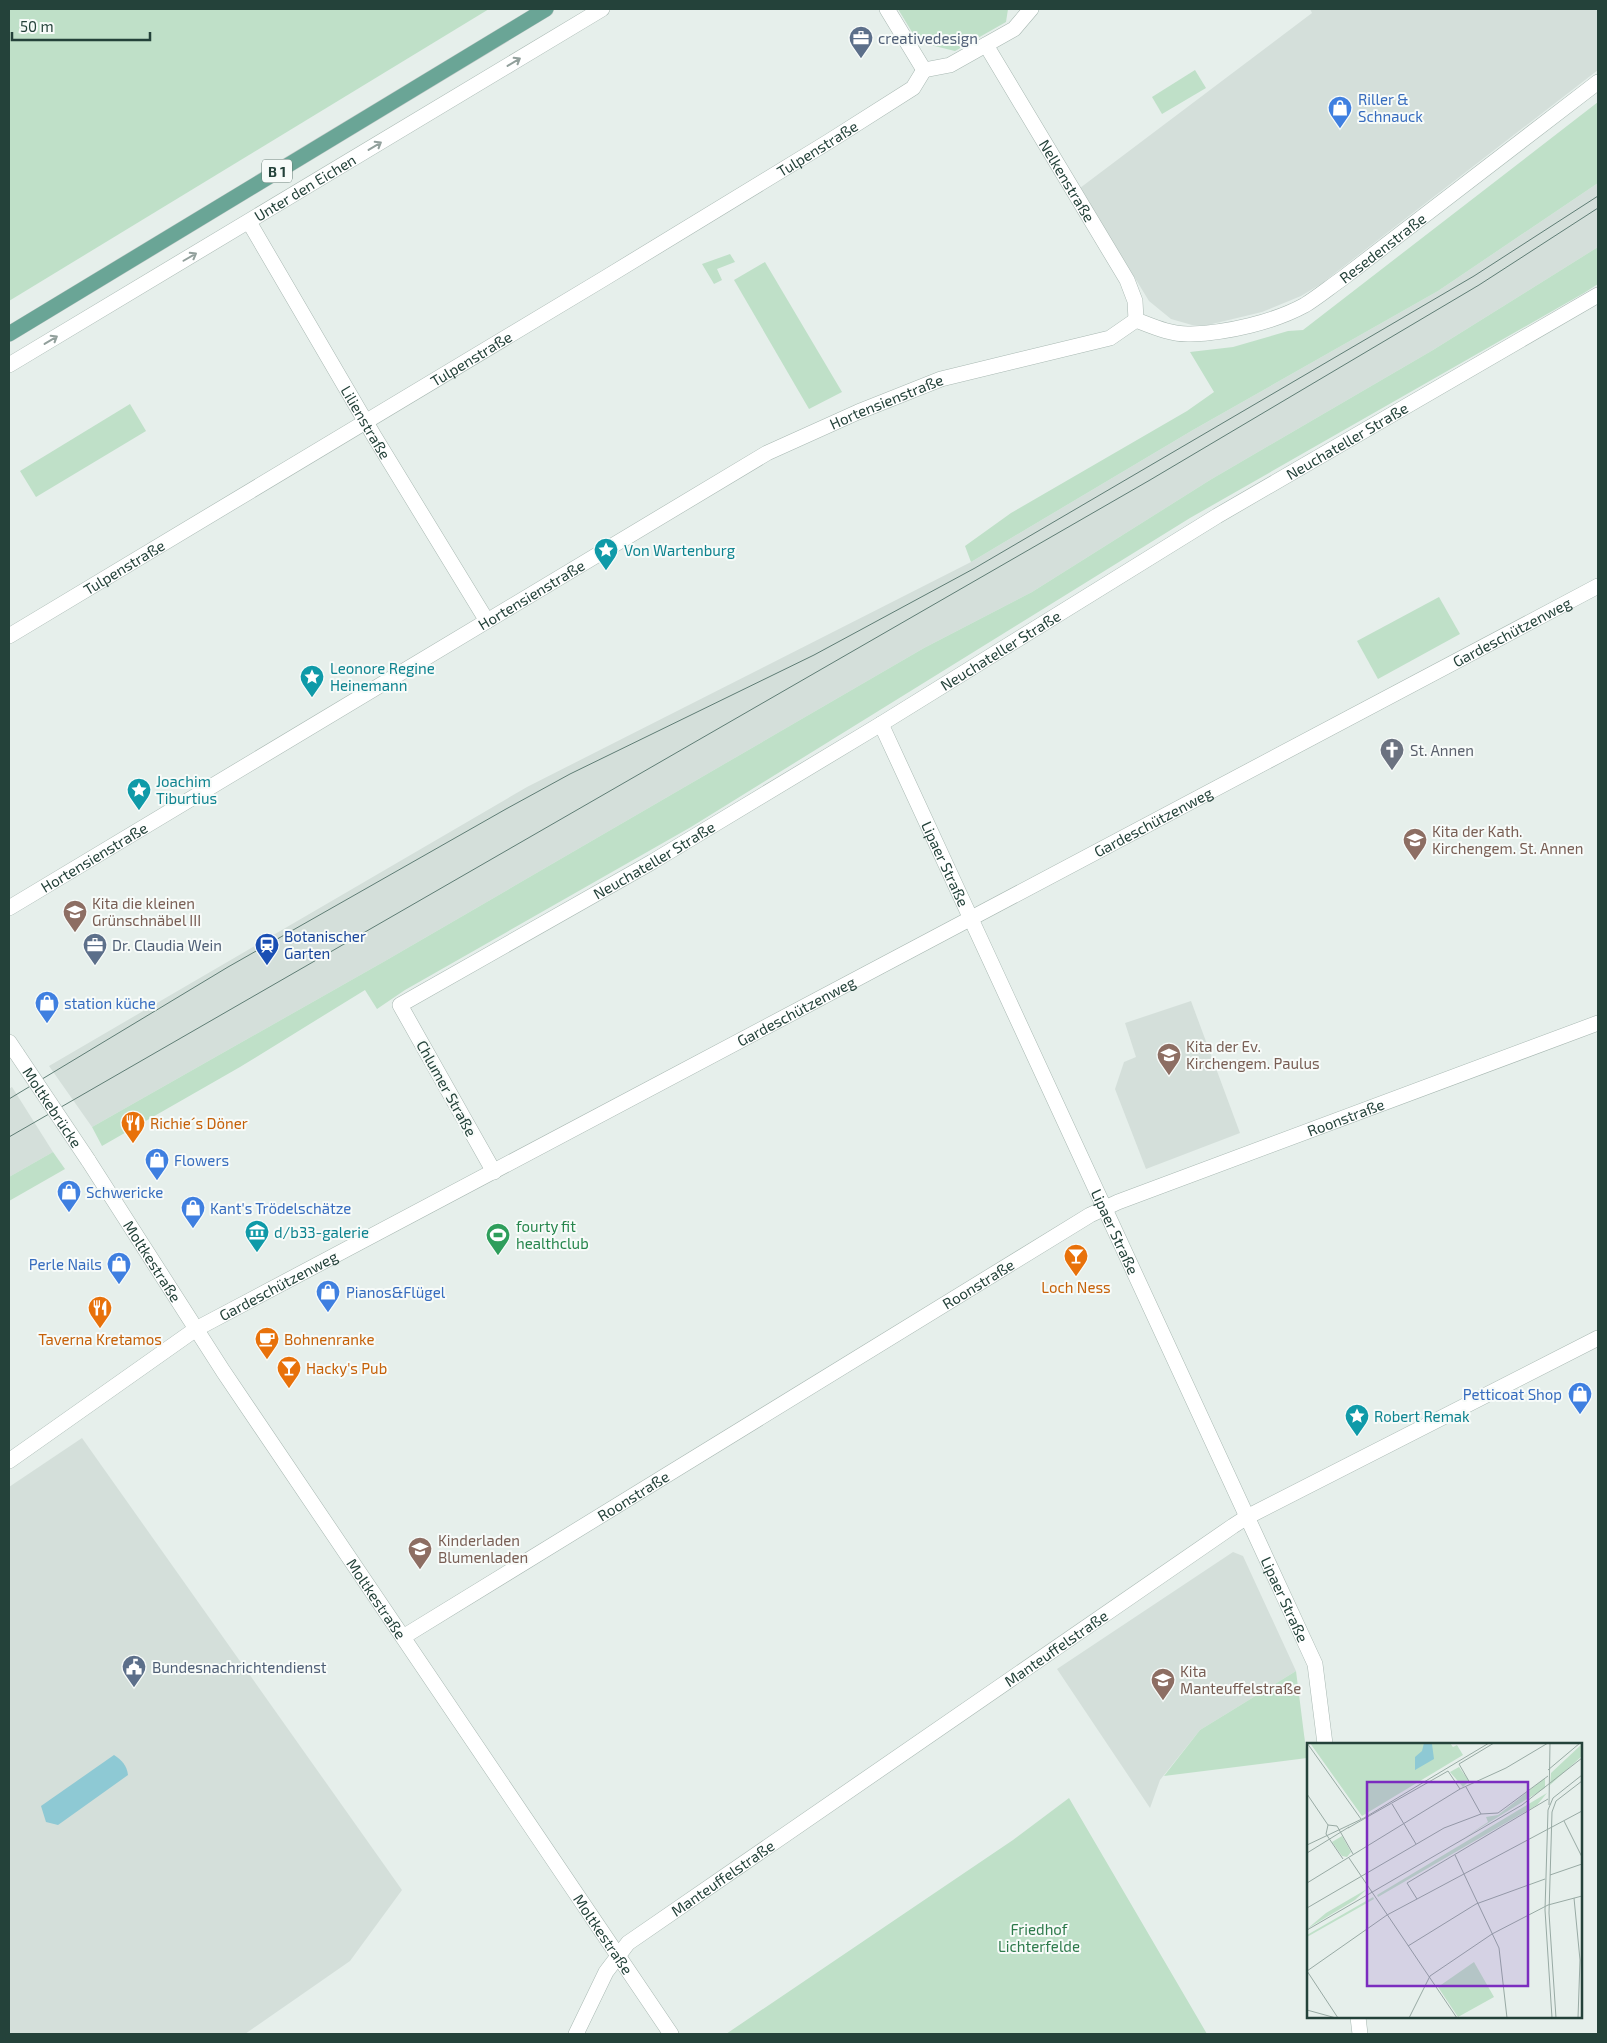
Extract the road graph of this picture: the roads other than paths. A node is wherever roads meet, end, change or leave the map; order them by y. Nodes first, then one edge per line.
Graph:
1 (546, 9) edge
2 (602, 9) edge
3 (887, 9) edge
4 (1031, 9) edge
5 (986, 45) junction
6 (924, 70) junction
7 (1598, 82) edge
8 (249, 222) junction
9 (1598, 295) edge
10 (1136, 320) junction
11 (9, 334) edge
12 (9, 365) edge
13 (365, 421) junction
14 (1598, 586) edge
15 (487, 621) junction
16 (9, 636) edge
17 (882, 724) junction
18 (9, 908) edge
19 (971, 919) junction
20 (400, 1005) joint
21 (1598, 1023) edge
22 (13, 1048) edge
23 (88, 1160) joint
24 (494, 1172) junction
25 (1105, 1209) junction
26 (196, 1329) junction
27 (1598, 1338) edge
28 (9, 1461) edge
29 (1247, 1517) junction
30 (403, 1637) junction
31 (1325, 1743) edge
32 (617, 1956) junction
33 (1358, 2018) edge
34 (576, 2034) edge
35 (671, 2034) edge
36 (1360, 2034) edge

1 - 11 main road, Unter den Eichen / B 1
8 -> 2 street, Unter den Eichen
3 - 6 street
4 - 5 street
5 - 6 street
5 - 10 street, Nelkenstraße
6 - 13 street, Tulpenstraße
7 - 10 street, Resedenstraße
12 -> 8 street, Unter den Eichen
8 - 13 street, Lilienstraße
9 - 17 street, Neuchateller Straße
10 - 15 street, Hortensienstraße
13 - 15 street, Lilienstraße
13 - 16 street, Tulpenstraße
14 - 19 street, Gardeschützenweg
15 - 18 street, Hortensienstraße
17 - 19 street, Lipaer Straße
17 - 20 street, Neuchateller Straße
19 - 24 street, Gardeschützenweg
19 - 25 street, Lipaer Straße
20 - 24 street, Chlumer Straße
21 - 25 street, Roonstraße
22 - 23 street, Moltkebrücke, bridge
23 - 26 street, Moltkestraße
24 - 26 street, Gardeschützenweg
25 - 29 street, Lipaer Straße
25 - 30 street, Roonstraße
26 - 28 street, Gardeschützenweg
26 - 30 street, Moltkestraße
27 - 29 street, Manteuffelstraße
29 - 31 street, Lipaer Straße
29 - 32 street, Manteuffelstraße
30 - 32 street, Moltkestraße
32 - 34 street, Manteuffelstraße
32 - 35 street, Moltkestraße
33 - 36 street

